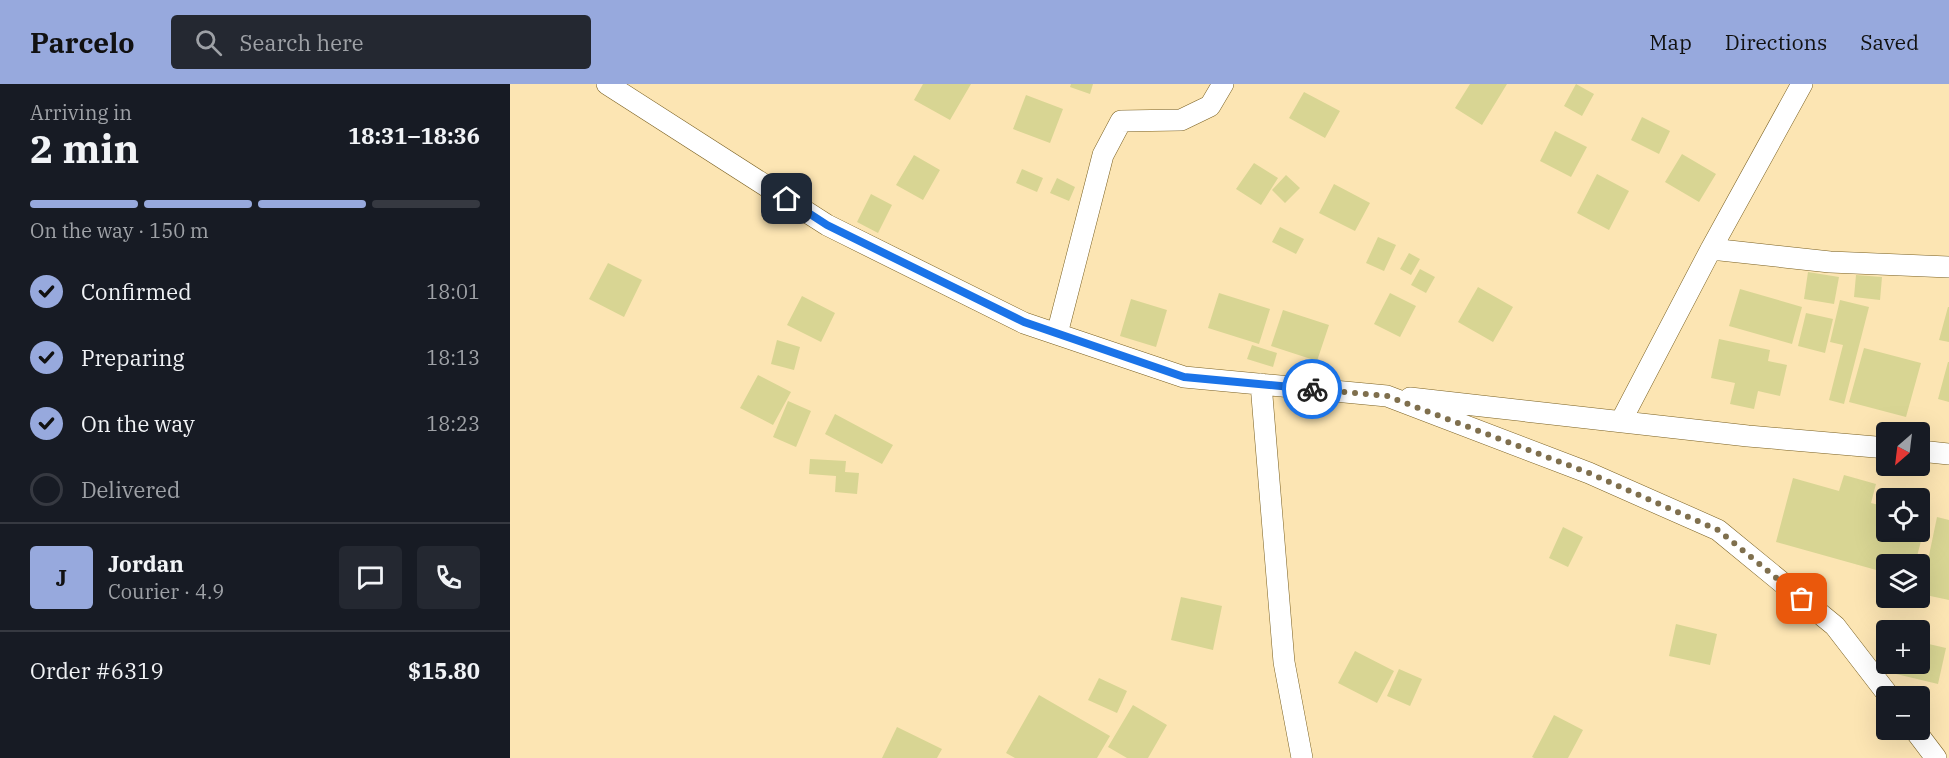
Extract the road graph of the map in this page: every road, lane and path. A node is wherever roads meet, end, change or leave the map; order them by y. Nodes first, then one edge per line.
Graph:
1 (608, 84) edge
2 (1223, 84) edge
3 (1802, 84) edge
4 (1711, 249) junction
5 (1949, 267) edge
6 (1057, 334) junction
7 (1261, 384) junction
8 (1387, 396) junction
9 (1622, 421) junction
10 (1876, 447) edge
11 (1930, 452) edge
12 (1949, 454) edge
13 (1881, 686) edge
14 (1922, 740) edge
15 (1302, 758) edge
16 (1936, 758) edge

1 - 6 street
2 - 6 street
3 - 4 street
4 - 5 street
4 - 9 street
6 - 7 street
7 - 8 street
7 - 15 street
8 - 9 street
8 - 13 street
9 - 10 street
11 - 12 street
14 - 16 street

